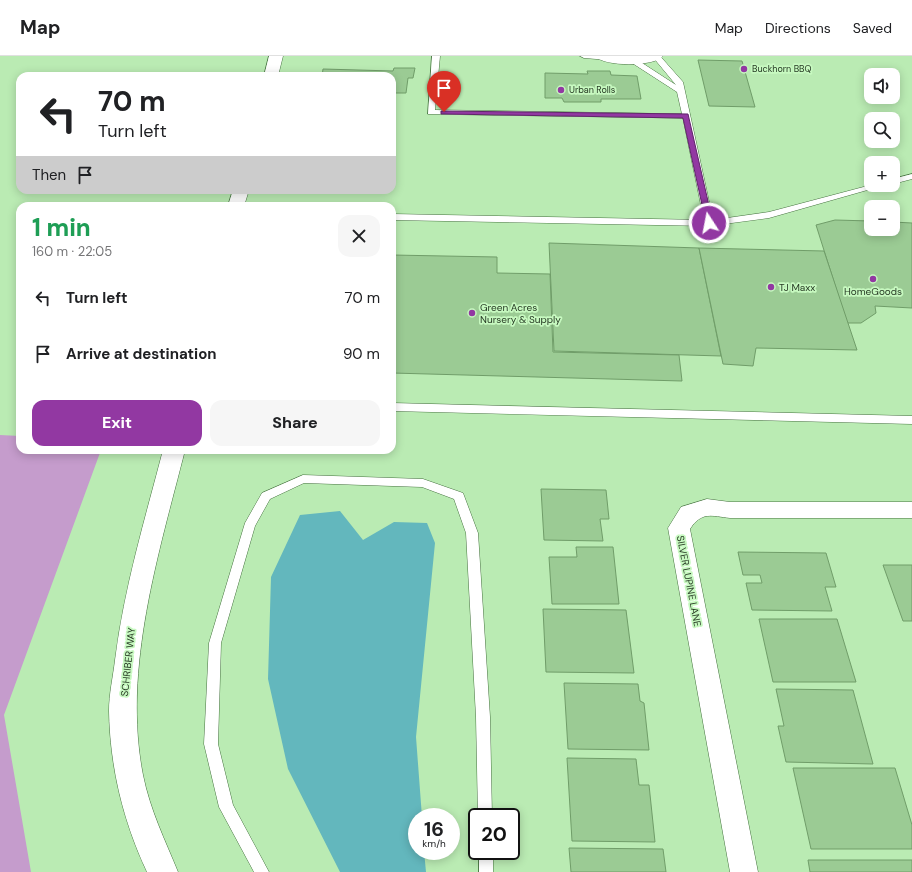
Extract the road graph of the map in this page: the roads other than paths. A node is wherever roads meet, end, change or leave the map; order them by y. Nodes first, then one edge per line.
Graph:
1 (276, 56) edge
2 (436, 56) edge
3 (584, 56) edge
4 (656, 56) edge
5 (606, 57) edge
6 (633, 61) junction
7 (272, 72) edge
8 (680, 90) junction
9 (686, 116) junction
10 (912, 176) edge
11 (900, 180) edge
12 (864, 190) edge
13 (396, 217) edge
14 (709, 223) junction
15 (396, 407) edge
16 (912, 420) edge
17 (173, 454) edge
18 (912, 510) edge
19 (485, 808) edge
20 (486, 860) edge
21 (163, 872) edge
22 (262, 872) edge
23 (486, 872) edge
24 (744, 872) edge

1 - 7 street
2 - 9 lane
3 - 5 lane
4 - 6 street
4 - 8 lane
5 - 6 street
6 - 8 lane
8 - 9 lane
9 - 14 lane
10 - 11 lane
12 - 14 lane
13 - 14 lane
15 - 16 lane
17 - 21 street, SCHRIBER WAY
18 - 24 street, SILVER LUPINE LANE
19 - 22 lane
20 - 23 lane

